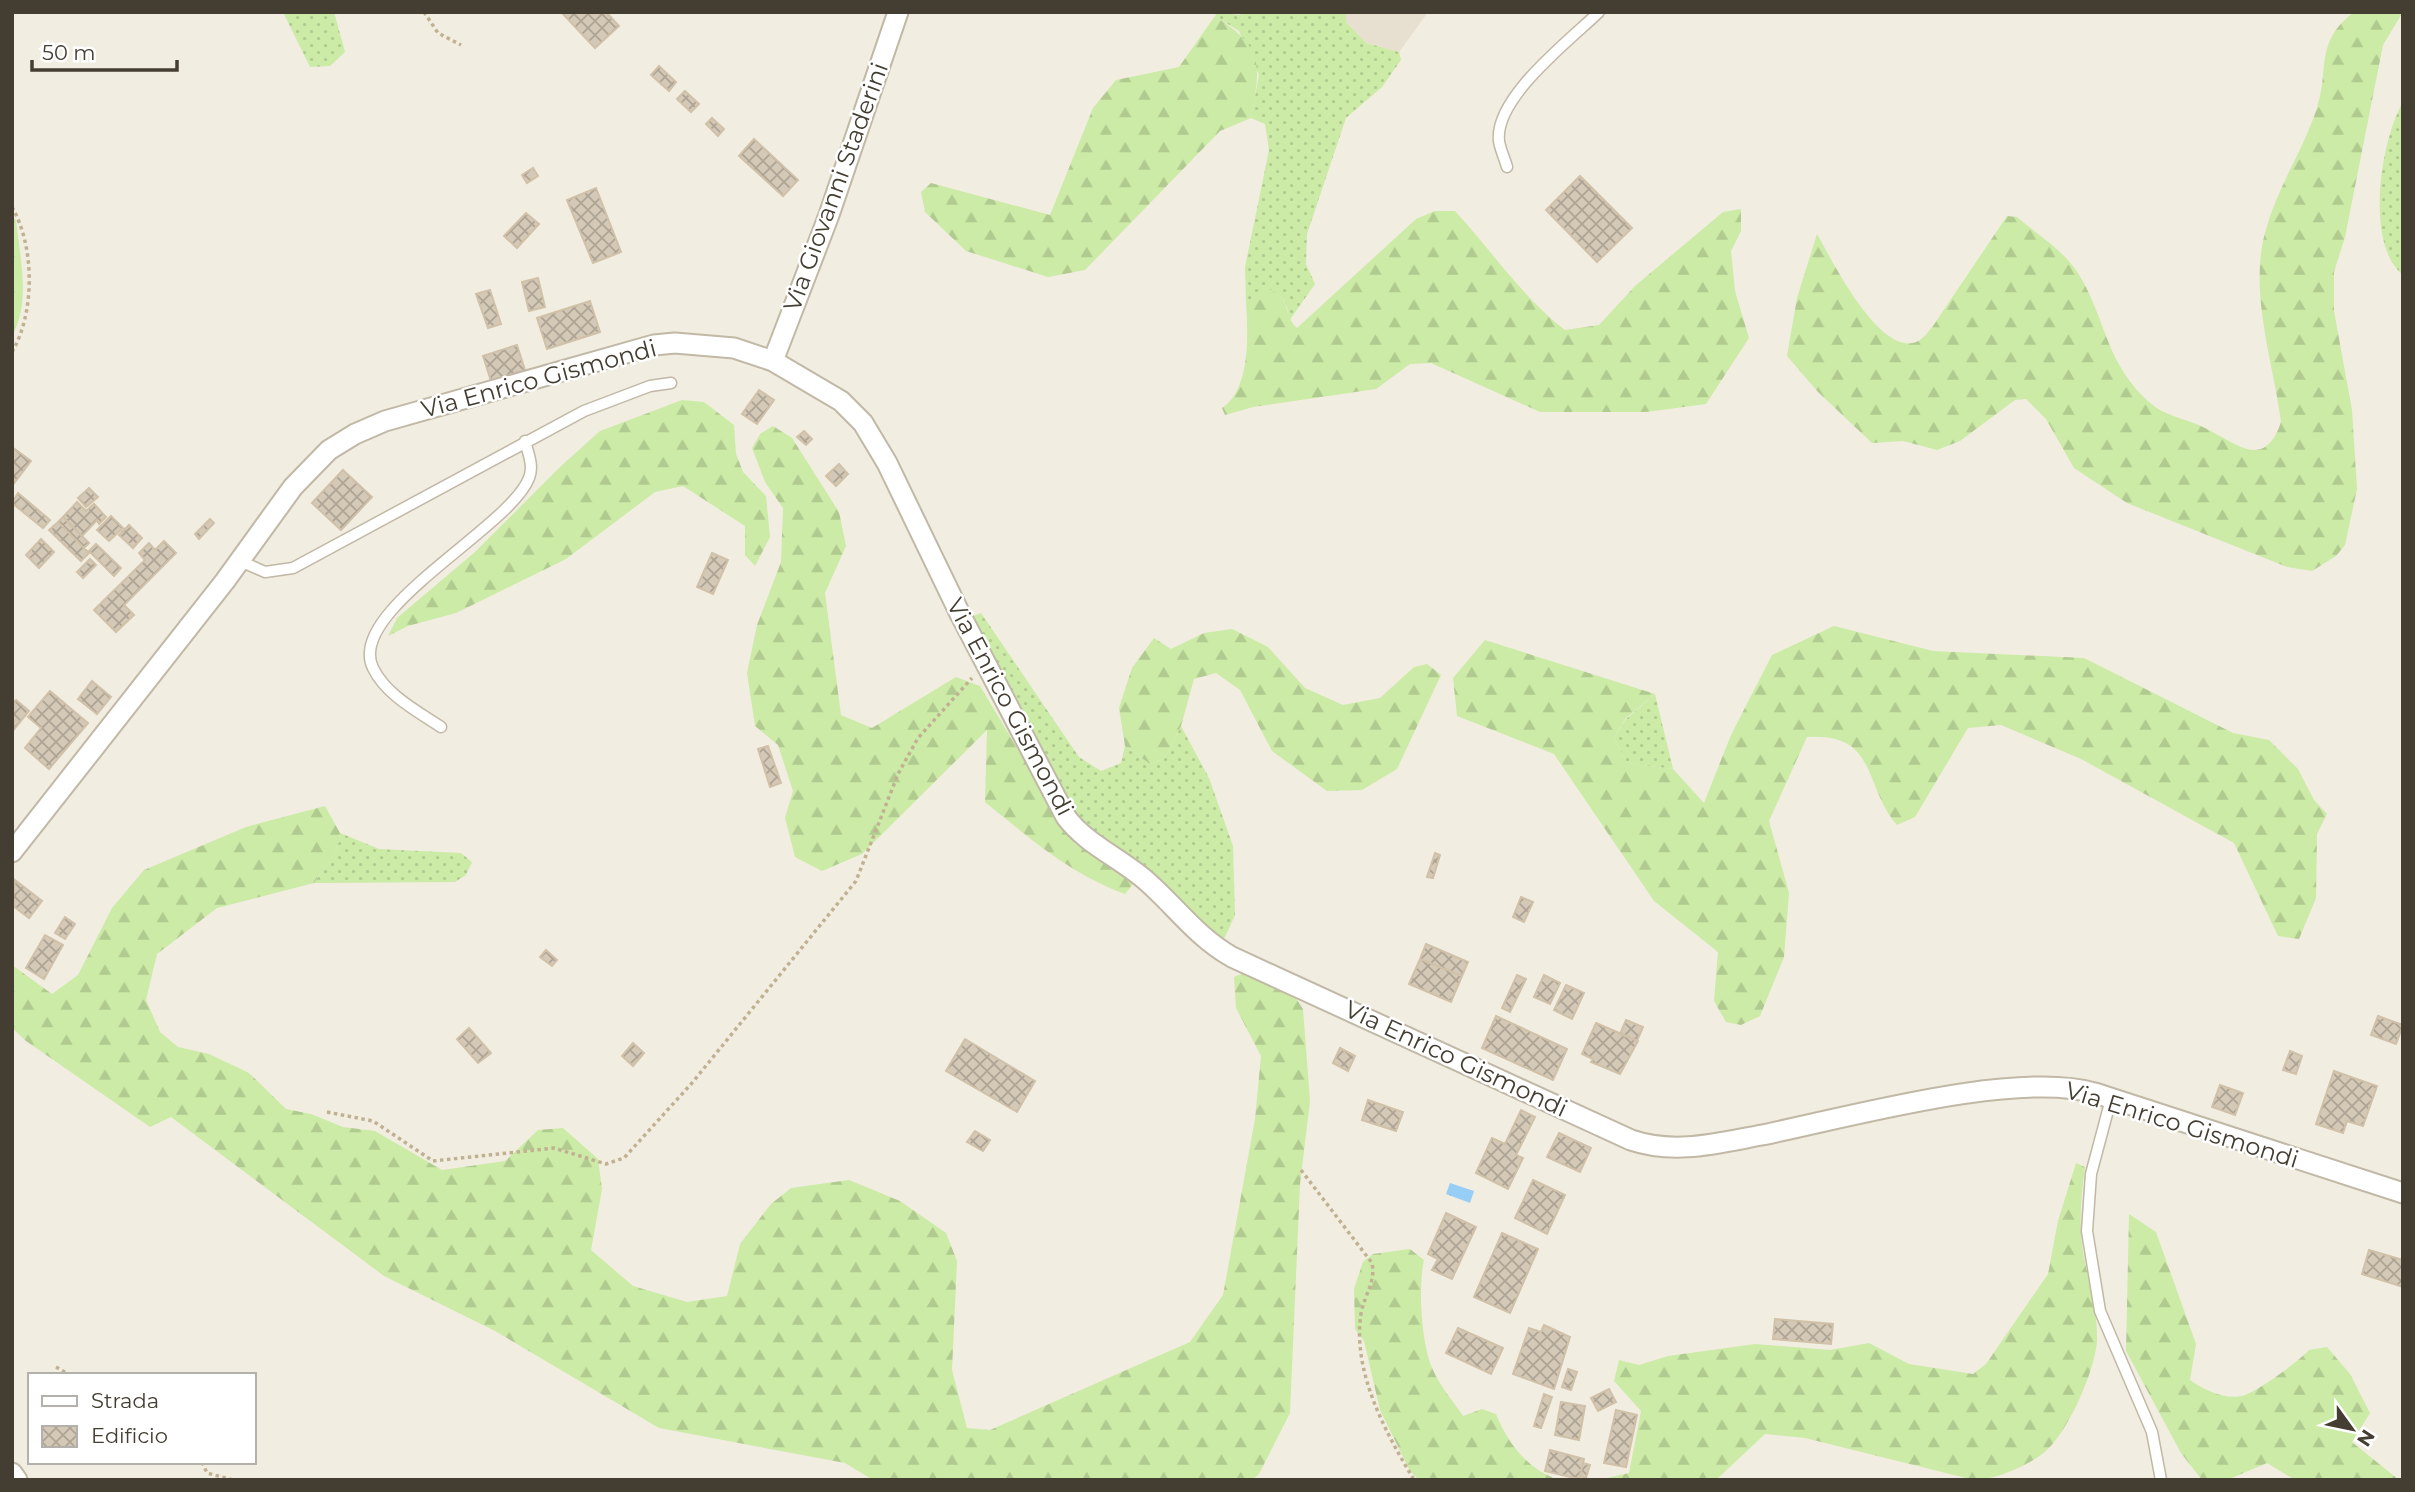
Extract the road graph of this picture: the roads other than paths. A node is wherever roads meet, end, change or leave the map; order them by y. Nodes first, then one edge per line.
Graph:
1 (898, 12) edge
2 (1599, 12) edge
3 (1507, 167) dead end
4 (772, 361) junction
5 (671, 383) dead end
6 (525, 441) junction
7 (240, 561) junction
8 (441, 727) dead end
9 (12, 852) edge
10 (2111, 1098) junction
11 (2403, 1193) edge
12 (12, 1474) edge
13 (17, 1480) edge
14 (2161, 1480) edge

1 - 4 street, Via Giovanni Staderini
2 - 3 lane
4 - 7 street, Via Enrico Gismondi
4 - 10 street, Via Enrico Gismondi
5 - 6 lane
6 - 7 lane
6 - 8 lane
7 - 9 street, Via Enrico Gismondi
10 - 11 street, Via Enrico Gismondi
10 - 14 lane
12 - 13 street

